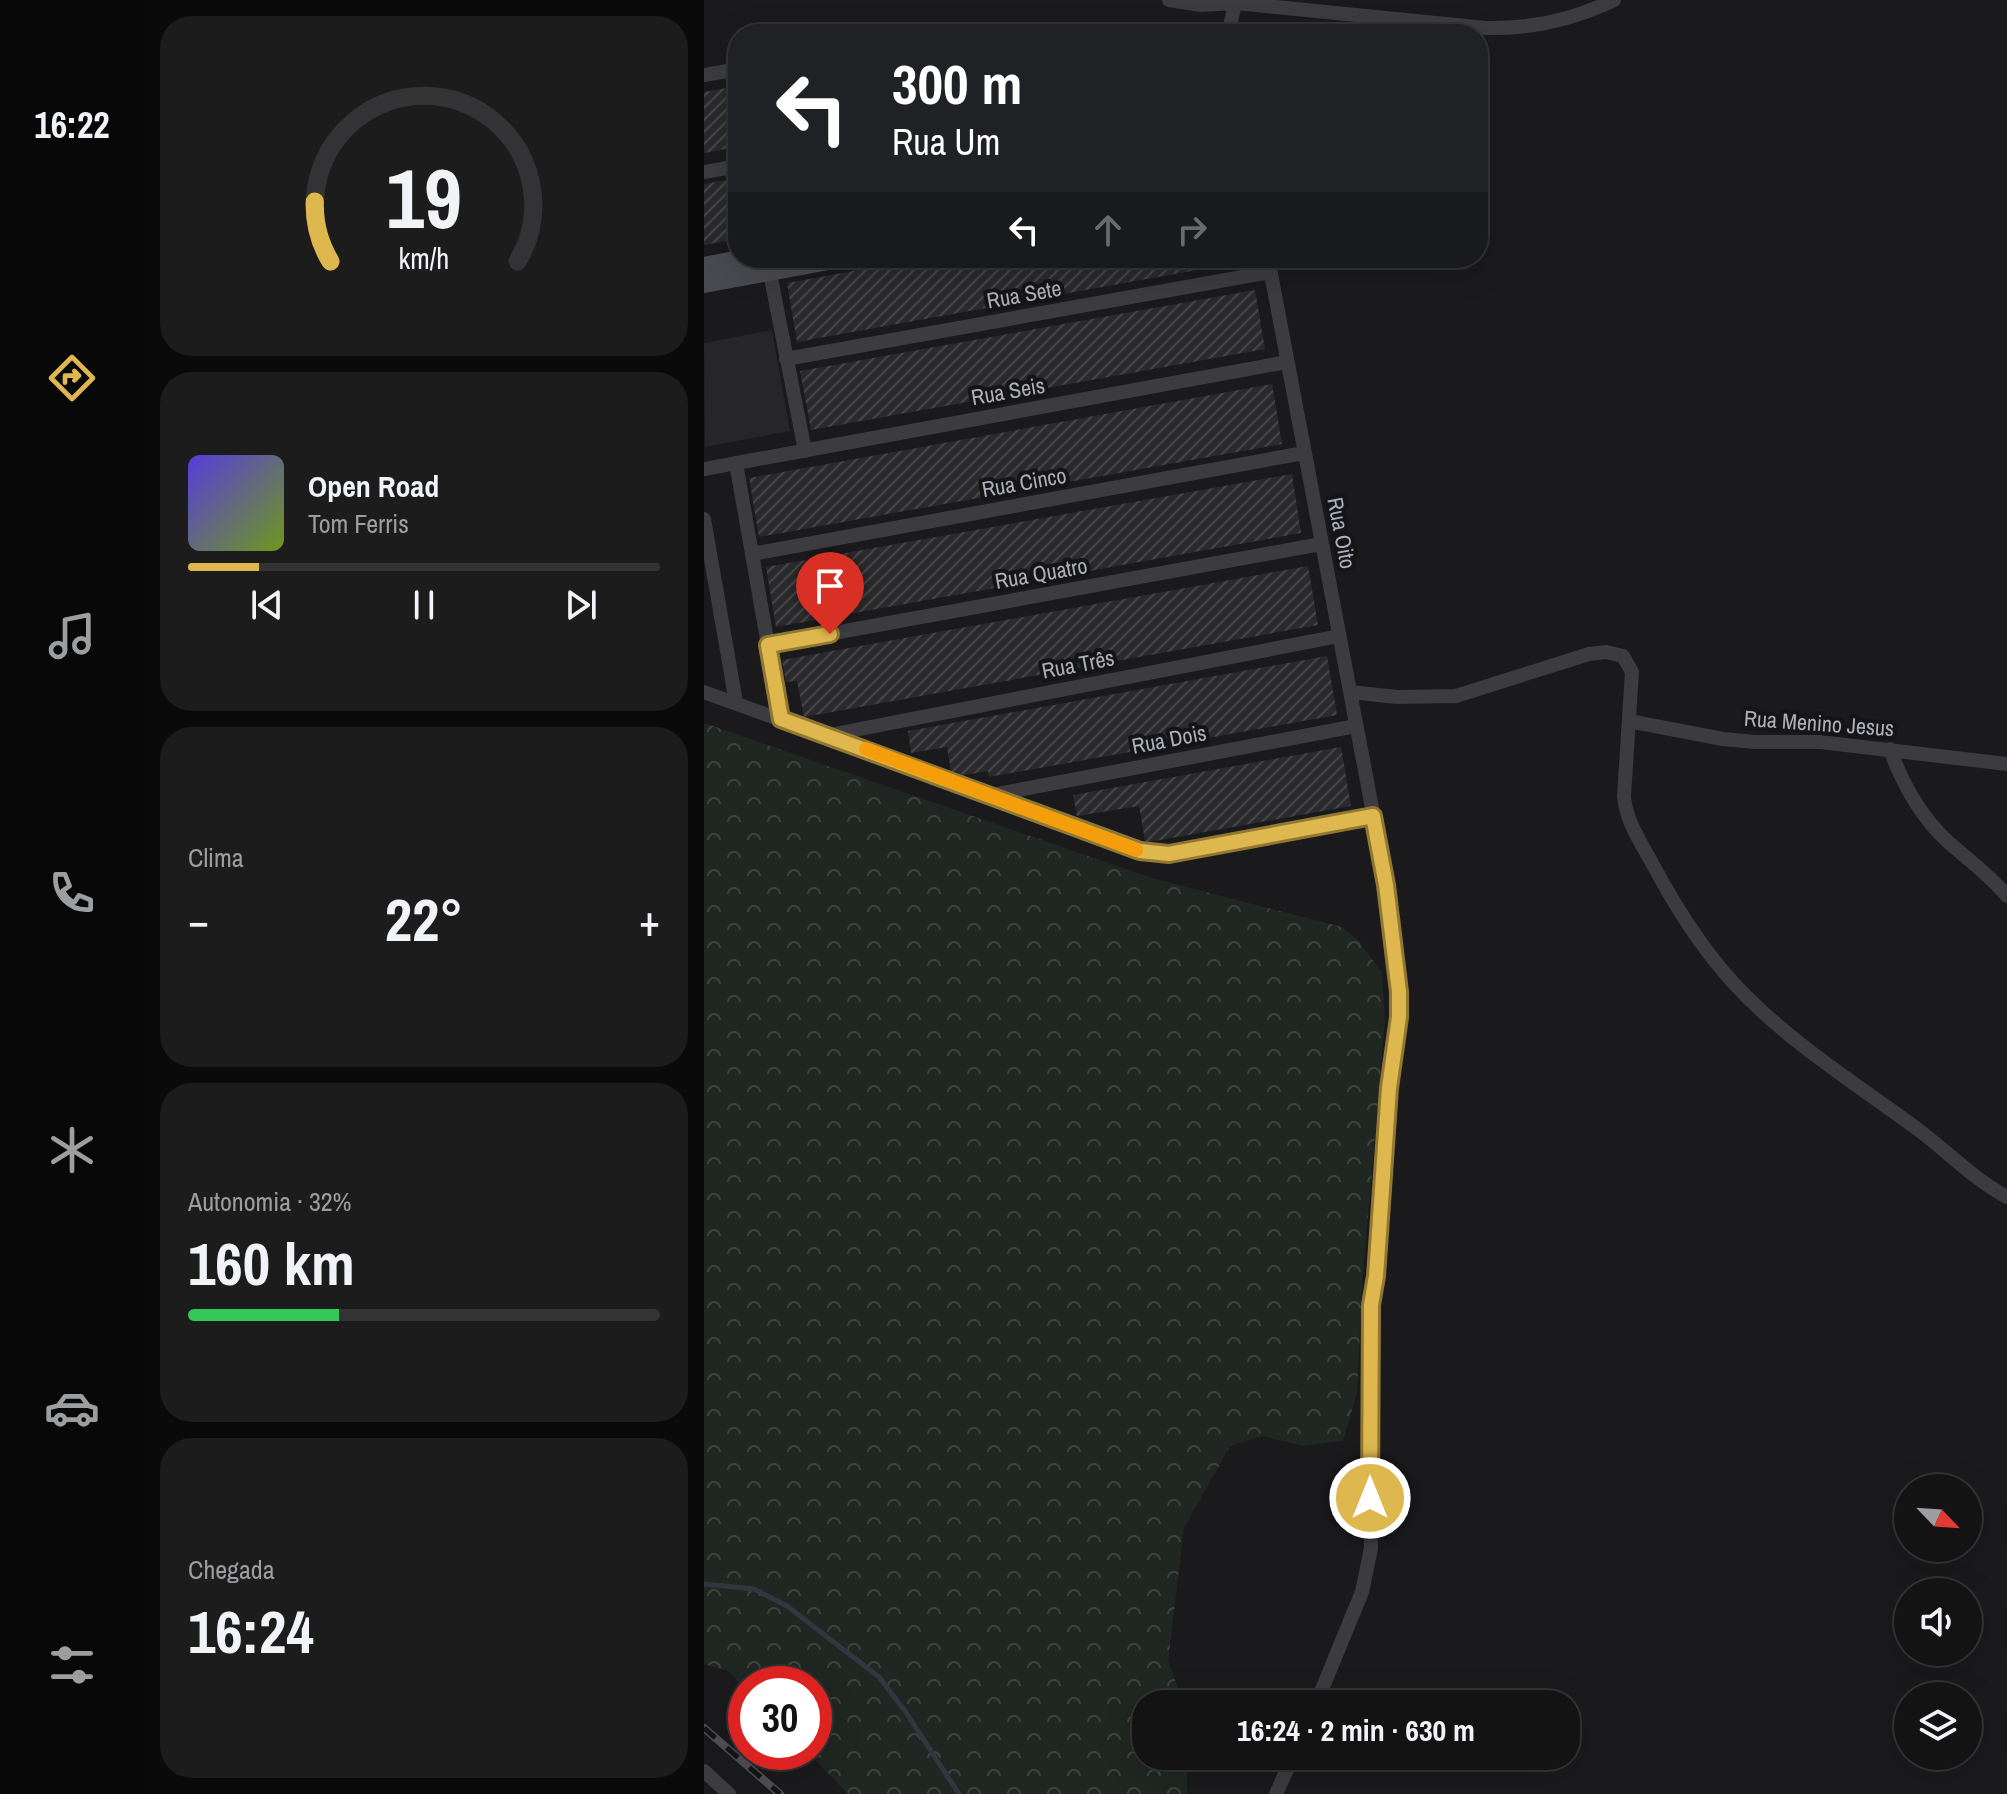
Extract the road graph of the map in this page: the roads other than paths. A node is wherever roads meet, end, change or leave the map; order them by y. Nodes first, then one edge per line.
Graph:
1 (1169, 0) edge
2 (1614, 0) edge
3 (1236, 2) edge
4 (1229, 24) edge
5 (1448, 24) edge
6 (1488, 28) edge
7 (728, 71) edge
8 (704, 75) edge
9 (728, 168) edge
10 (704, 172) edge
11 (728, 262) edge
12 (704, 267) edge
13 (755, 268) edge
14 (769, 268) edge
15 (1254, 268) edge
16 (1270, 268) edge
17 (704, 283) edge
18 (786, 359) junction
19 (1287, 362) junction
20 (805, 451) junction
21 (1304, 453) junction
22 (736, 463) junction
23 (704, 469) edge
24 (704, 519) edge
25 (1321, 544) junction
26 (752, 554) junction
27 (707, 559) edge
28 (1339, 636) junction
29 (768, 645) junction
30 (704, 692) edge
31 (1350, 692) junction
32 (736, 702) junction
33 (781, 719) junction
34 (1629, 721) junction
35 (1356, 726) junction
36 (827, 735) junction
37 (1890, 749) junction
38 (2007, 764) edge
39 (992, 795) junction
40 (1373, 816) junction
41 (2007, 896) edge
42 (2007, 1197) edge
43 (1322, 1690) edge
44 (1287, 1770) edge
45 (704, 1771) edge
46 (729, 1794) edge
47 (1276, 1794) edge

1 - 3 street
2 - 6 street
3 - 4 street
3 - 5 street
7 - 8 street
9 - 10 street
11 - 12 street
13 - 17 street
14 - 18 street
15 - 18 street, Rua Sete
16 - 19 street, Rua Oito
18 - 20 street
19 - 20 street, Rua Seis
19 - 21 street, Rua Oito
20 - 22 street, Rua Seis
21 - 25 street, Rua Oito
21 - 26 street, Rua Cinco
22 - 23 street, Rua Seis
22 - 26 street
24 - 27 street
25 - 28 street, Rua Oito
25 - 29 street, Rua Quatro
26 - 29 street
27 - 32 street
28 - 31 street, Rua Oito
28 - 36 street, Rua Três
29 - 33 street
30 - 32 street
31 - 34 street
31 - 35 street, Rua Oito
32 - 33 street
33 - 36 street
34 - 37 street, Rua Menino Jesus
34 - 42 street
35 - 39 street, Rua Dois
35 - 40 street, Rua Oito
36 - 39 street
37 - 38 street, Rua Menino Jesus
37 - 41 street
39 - 40 street
40 - 43 street
44 - 47 street
45 - 46 street

